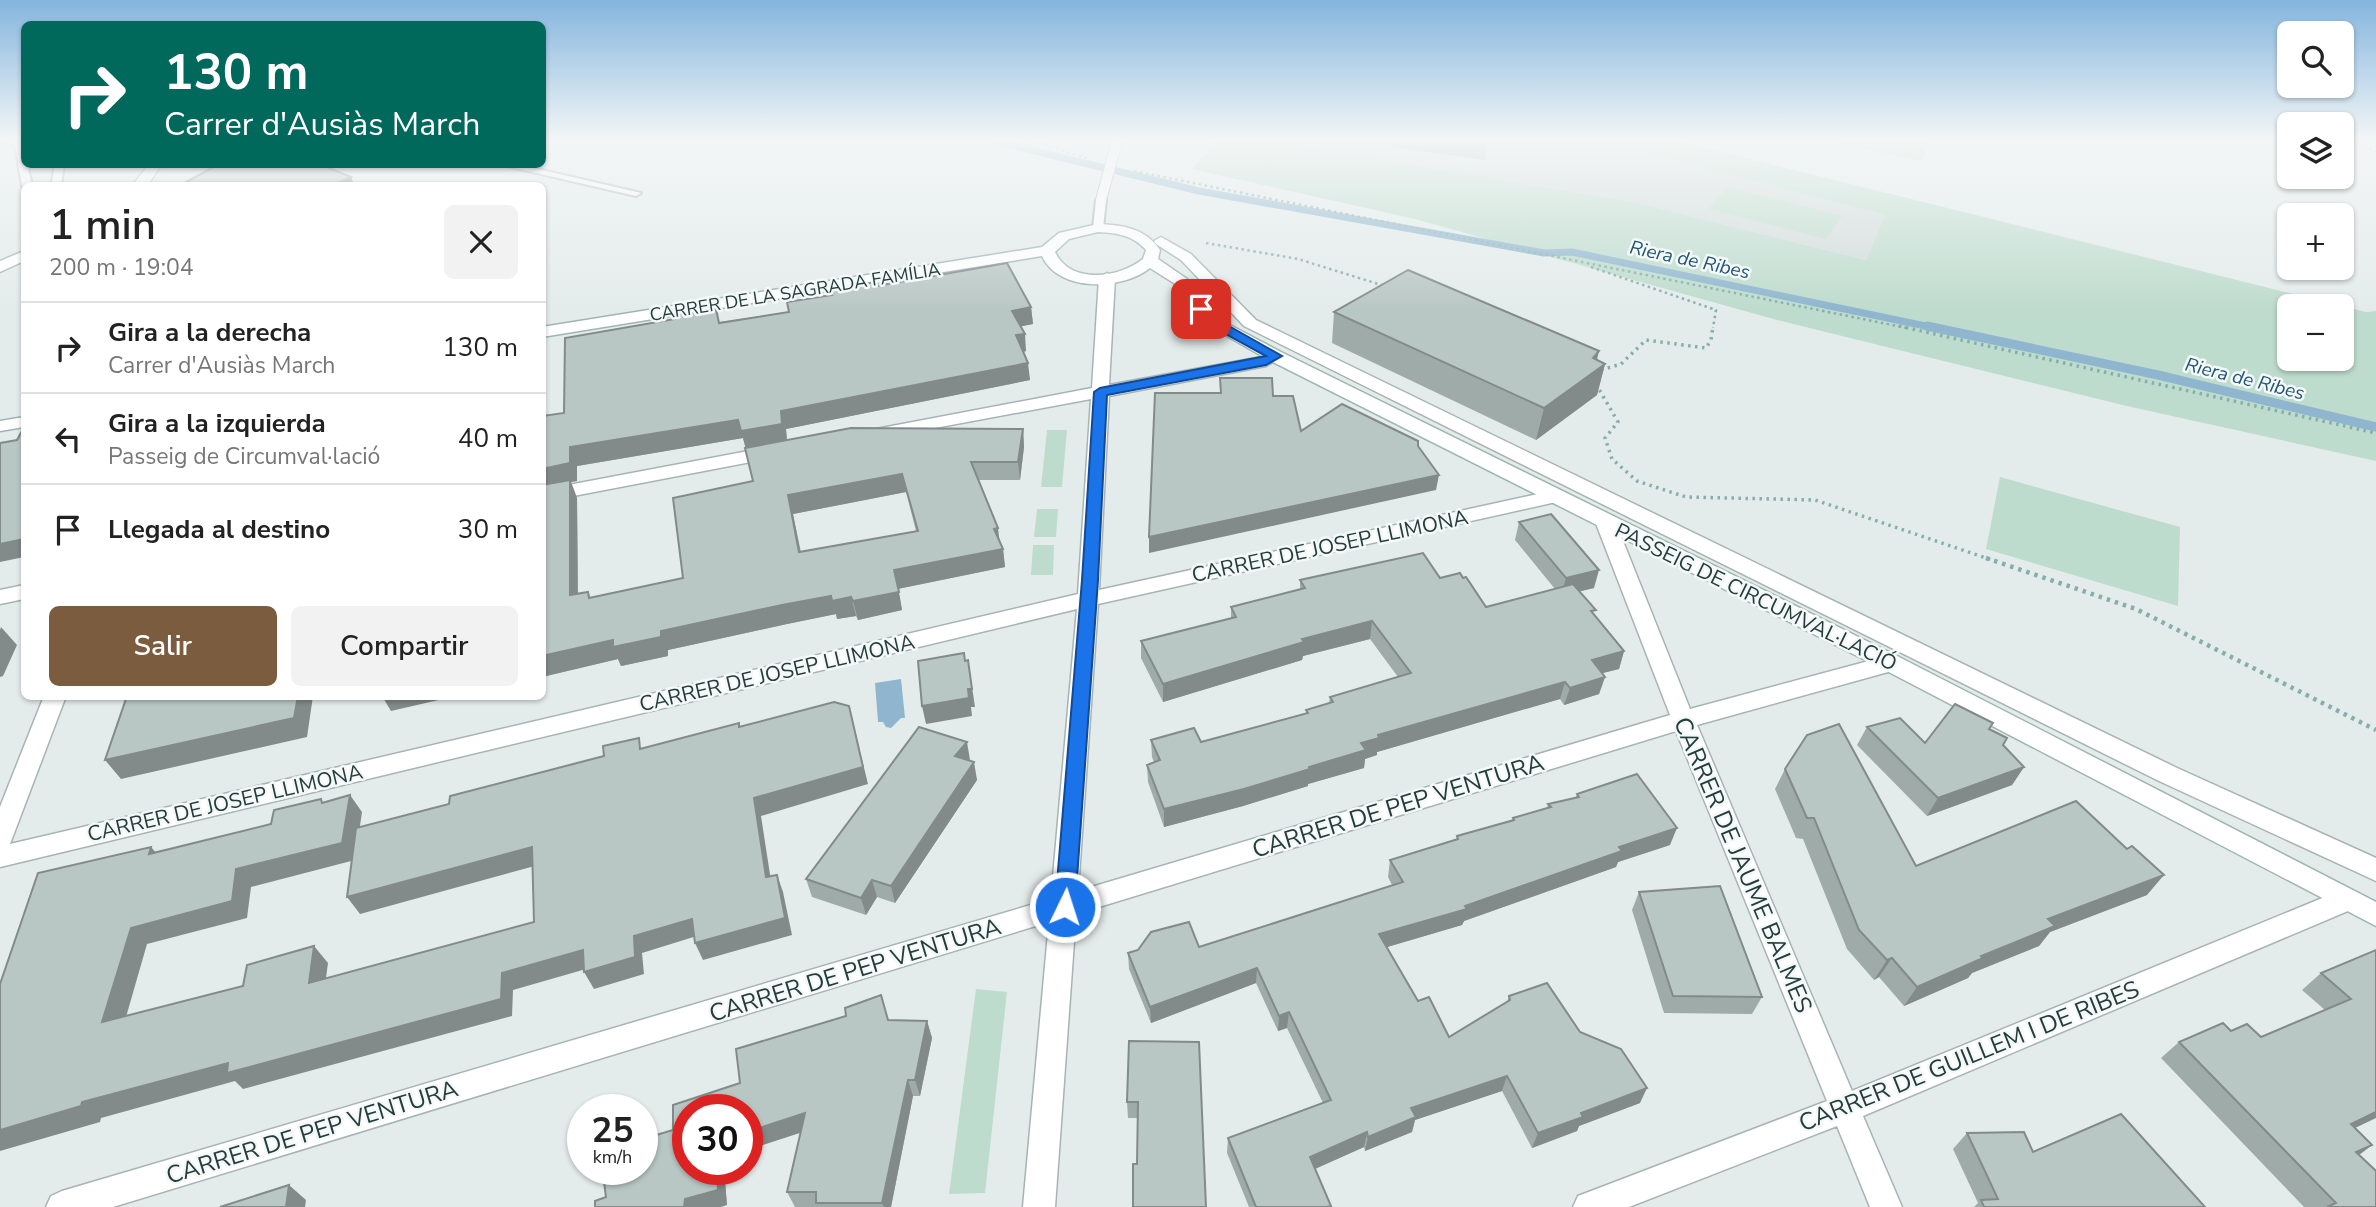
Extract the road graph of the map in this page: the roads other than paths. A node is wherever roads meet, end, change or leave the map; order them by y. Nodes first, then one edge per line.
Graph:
1 (1102, 197) edge
2 (1098, 228) junction
3 (1161, 241) road end
4 (1047, 251) junction
5 (21, 257) edge
6 (1150, 261) junction
7 (0, 267) edge
8 (1107, 278) junction
9 (546, 331) edge
10 (1275, 356) junction
11 (1100, 392) junction
12 (21, 422) edge
13 (0, 426) edge
14 (854, 438) edge
15 (800, 448) edge
16 (546, 495) edge
17 (1556, 496) junction
18 (1605, 522) junction
19 (21, 594) edge
20 (0, 597) edge
21 (1088, 599) junction
22 (1891, 663) junction
23 (53, 700) edge
24 (1683, 720) junction
25 (0, 839) edge
26 (0, 856) edge
27 (2376, 870) edge
28 (2346, 900) junction
29 (1065, 907) junction
30 (2376, 915) edge
31 (1844, 1109) junction
32 (62, 1207) edge
33 (1039, 1207) edge
34 (1589, 1207) edge
35 (1886, 1207) edge

1 - 2 lane, bridge
2 - 4 street
2 - 6 street
3 - 27 street, PASSEIG DE CIRCUMVAL·LACIÓ
4 - 8 street
4 - 9 street, CARRER DE LA SAGRADA FAMÍLIA
5 - 7 street
6 - 8 street
6 - 10 street, PASSEIG DE CIRCUMVAL·LACIÓ
8 - 11 street
10 - 11 street
10 - 17 street, PASSEIG DE CIRCUMVAL·LACIÓ
11 - 14 street
11 - 21 street
12 - 13 street
15 - 16 street
17 - 18 street, PASSEIG DE CIRCUMVAL·LACIÓ
17 - 21 street, CARRER DE JOSEP LLIMONA
18 - 22 street, PASSEIG DE CIRCUMVAL·LACIÓ
18 - 24 street, CARRER DE JAUME BALMES
19 - 20 street
21 - 26 street, CARRER DE JOSEP LLIMONA
21 - 29 street
22 - 24 street, CARRER DE PEP VENTURA
22 - 28 street, PASSEIG DE CIRCUMVAL·LACIÓ
23 - 25 street
24 - 29 street, CARRER DE PEP VENTURA
24 - 31 street, CARRER DE JAUME BALMES
28 - 30 street, PASSEIG DE CIRCUMVAL·LACIÓ
28 - 31 street, CARRER DE GUILLEM I DE RIBES
29 - 32 street, CARRER DE PEP VENTURA
29 - 33 street
31 - 34 street, CARRER DE GUILLEM I DE RIBES
31 - 35 street, CARRER DE JAUME BALMES

